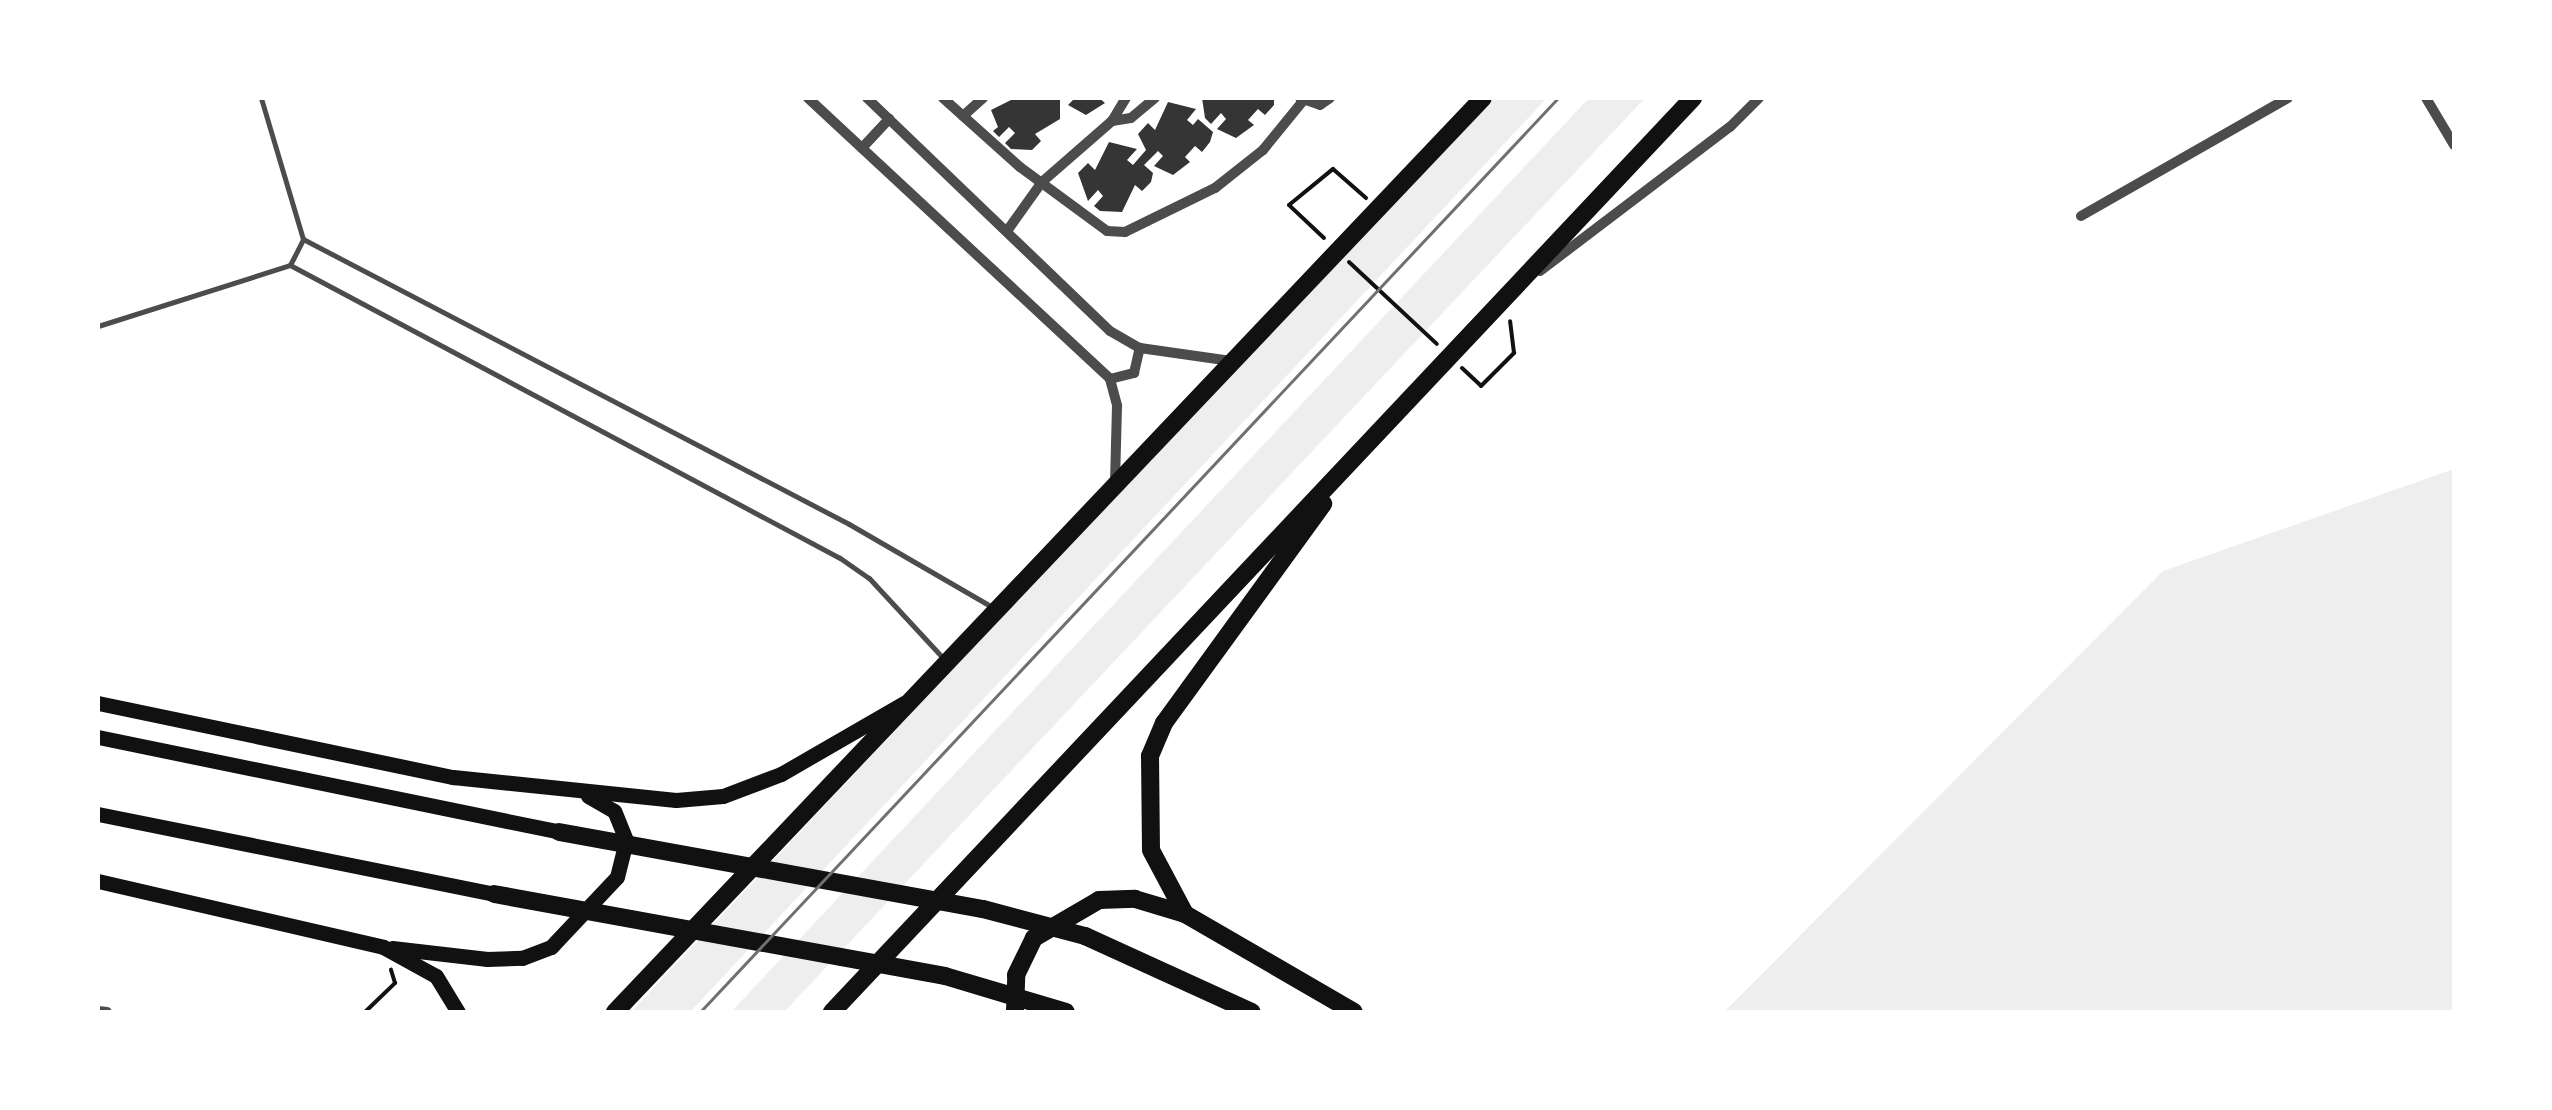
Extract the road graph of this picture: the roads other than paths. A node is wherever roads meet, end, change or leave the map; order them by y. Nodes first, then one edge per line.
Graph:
1 (261, 98) edge
2 (808, 98) edge
3 (867, 98) edge
4 (943, 98) edge
5 (983, 98) edge
6 (1126, 98) edge
7 (1155, 98) edge
8 (1330, 98) edge
9 (1693, 98) edge
10 (1704, 98) edge
11 (1760, 98) edge
12 (2288, 98) edge
13 (2426, 98) edge
14 (1301, 100) edge
15 (1476, 102) edge
16 (963, 116) junction
17 (889, 118) junction
18 (1112, 121) junction
19 (1655, 139) junction
20 (2454, 144) edge
21 (862, 148) junction
22 (1042, 182) junction
23 (2081, 216) dead end
24 (1007, 231) junction
25 (303, 239) junction
26 (290, 265) junction
27 (1507, 296) junction
28 (98, 326) edge
29 (1140, 348) junction
30 (1232, 361) junction
31 (1110, 380) junction
32 (1356, 456) junction
33 (1116, 483) junction
34 (995, 609) junction
35 (946, 661) junction
36 (907, 701) junction
37 (98, 703) edge
38 (98, 737) edge
39 (583, 793) junction
40 (98, 814) edge
41 (559, 832) joint
42 (98, 882) edge
43 (494, 894) joint
44 (1185, 914) junction
45 (383, 946) junction
46 (98, 1011) edge
47 (107, 1012) edge
48 (458, 1012) edge
49 (615, 1012) edge
50 (832, 1012) edge
51 (1014, 1012) edge
52 (1066, 1012) edge
53 (1252, 1012) edge
54 (1354, 1012) edge

1 - 25 lane
2 - 21 street
3 - 17 street
4 - 16 street
5 - 16 street
6 - 18 street
7 - 18 street
8 - 14 street
9 - 19 highway
10 - 19 highway
11 - 27 street
12 - 23 street
13 - 20 street
14 - 22 street
15 - 30 highway
16 - 22 street
17 - 21 street
17 - 24 street
18 - 22 street
19 - 27 highway
21 - 31 street
22 - 24 street
24 - 29 street
25 - 26 lane
25 - 34 lane
26 - 28 lane
26 - 35 lane
27 - 32 highway
29 - 30 street
29 - 31 street
30 - 33 highway
31 - 33 street
32 - 44 highway
32 - 50 highway
33 - 34 highway
34 - 35 highway
35 - 36 highway
36 - 39 main road
36 - 49 highway
37 - 39 main road
38 - 41 main road
39 - 45 main road
40 - 43 main road
41 - 53 highway
42 - 45 main road
43 - 52 highway
44 - 51 highway
44 - 54 highway
45 - 48 main road
46 - 47 street

